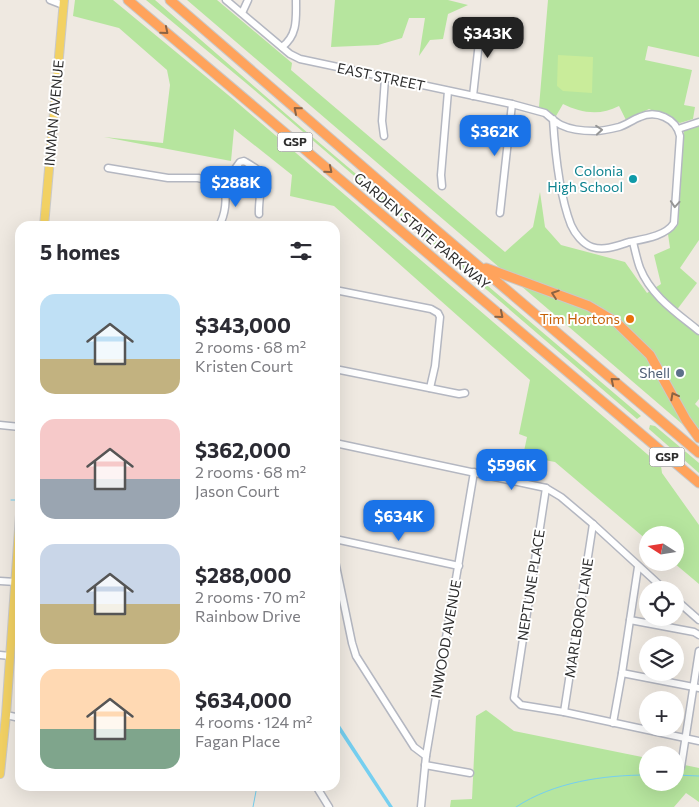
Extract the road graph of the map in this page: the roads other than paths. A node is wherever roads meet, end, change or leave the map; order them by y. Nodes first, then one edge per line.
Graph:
1 (50, 0) edge
2 (128, 0) edge
3 (170, 0) edge
4 (226, 0) edge
5 (248, 0) edge
6 (296, 0) edge
7 (64, 2) edge
8 (242, 13) junction
9 (517, 42) dead end
10 (282, 47) junction
11 (385, 78) junction
12 (448, 91) junction
13 (473, 96) junction
14 (512, 104) junction
15 (553, 119) junction
16 (699, 122) edge
17 (678, 128) junction
18 (384, 136) dead end
19 (108, 168) dead end
20 (224, 184) junction
21 (442, 186) dead end
22 (500, 213) dead end
23 (260, 214) dead end
24 (44, 221) edge
25 (221, 221) edge
26 (633, 242) junction
27 (480, 266) junction
28 (340, 291) edge
29 (699, 331) edge
30 (340, 370) edge
31 (430, 388) junction
32 (465, 393) dead end
33 (0, 425) edge
34 (15, 426) edge
35 (699, 438) edge
36 (340, 444) edge
37 (699, 453) edge
38 (474, 472) junction
39 (699, 483) edge
40 (546, 488) junction
41 (593, 524) junction
42 (340, 540) edge
43 (459, 566) junction
44 (638, 567) junction
45 (0, 581) edge
46 (654, 581) edge
47 (15, 582) edge
48 (340, 586) edge
49 (684, 607) edge
50 (630, 620) junction
51 (699, 620) edge
52 (15, 628) edge
53 (699, 635) edge
54 (699, 651) edge
55 (0, 655) edge
56 (10, 656) junction
57 (622, 673) junction
58 (696, 687) edge
59 (564, 712) junction
60 (6, 715) junction
61 (15, 717) edge
62 (613, 723) junction
63 (2, 738) edge
64 (686, 738) junction
65 (699, 741) edge
66 (684, 750) edge
67 (426, 756) junction
68 (425, 766) junction
69 (470, 773) dead end
70 (0, 774) edge
71 (319, 791) edge
72 (330, 807) edge
73 (422, 807) edge

1 - 7 street
2 -> 39 highway, GARDEN STATE PARKWAY / GSP
27 -> 3 highway, GARDEN STATE PARKWAY / GSP
4 - 8 street, EAST STREET
5 - 8 street
6 - 10 street
7 - 24 main road, INMAN AVENUE
8 - 10 street, EAST STREET
9 - 13 street
10 - 11 street, EAST STREET
11 - 12 street, EAST STREET
11 - 18 street
12 - 13 street, EAST STREET
12 - 21 street
13 - 14 street, EAST STREET
14 - 15 street, EAST STREET
14 - 22 street
15 -> 17 street, EAST STREET
15 - 26 street
16 - 17 street
17 -> 26 street
19 - 20 street
20 - 23 street
20 - 25 street
26 - 29 street
35 -> 27 highway
37 -> 27 highway, GARDEN STATE PARKWAY / GSP
28 - 31 street
30 - 31 street
31 - 32 street
33 - 34 street
36 - 38 street
38 - 40 street
38 - 43 street, INWOOD AVENUE
40 - 41 street
40 - 59 street, NEPTUNE PLACE
41 - 44 street
41 - 59 street, MARLBORO LANE
42 - 43 street
43 - 67 street, INWOOD AVENUE
44 - 46 street
44 - 50 street
45 - 47 street
48 - 67 street
49 - 51 street
50 - 53 street
50 - 57 street
52 - 56 main road
54 - 58 street
55 - 56 street
56 - 60 main road
57 - 58 street
57 - 62 street
58 - 64 street
59 - 62 street
60 - 61 street
60 - 63 main road
62 - 64 street
63 - 70 main road
64 - 65 street
64 - 66 street
67 - 68 street, INWOOD AVENUE
68 - 69 street
68 - 73 street, INWOOD AVENUE
71 - 72 street

